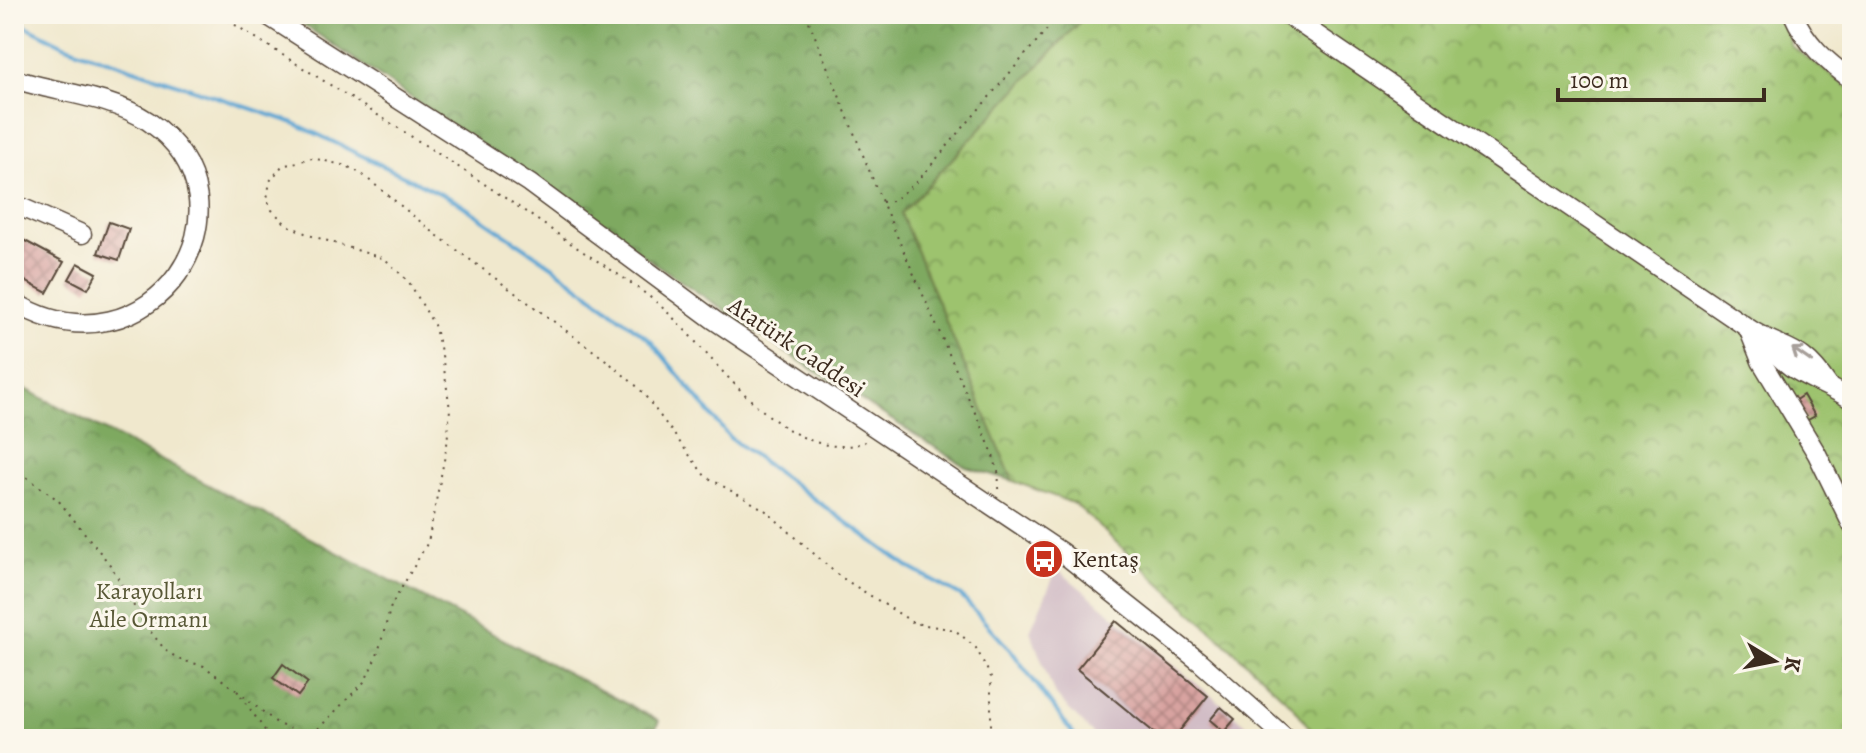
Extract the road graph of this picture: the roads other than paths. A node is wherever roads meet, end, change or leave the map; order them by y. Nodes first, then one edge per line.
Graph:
1 (265, 14) edge
2 (1286, 14) edge
3 (1793, 14) edge
4 (14, 79) edge
5 (1852, 80) edge
6 (14, 204) edge
7 (82, 234) dead end
8 (14, 302) edge
9 (1748, 328) junction
10 (1852, 400) edge
11 (1852, 525) edge
12 (1287, 739) edge

1 - 12 street, Atatürk Caddesi
2 - 9 street
3 - 5 street
4 - 8 street
6 - 7 street
9 - 10 street
9 - 11 street

